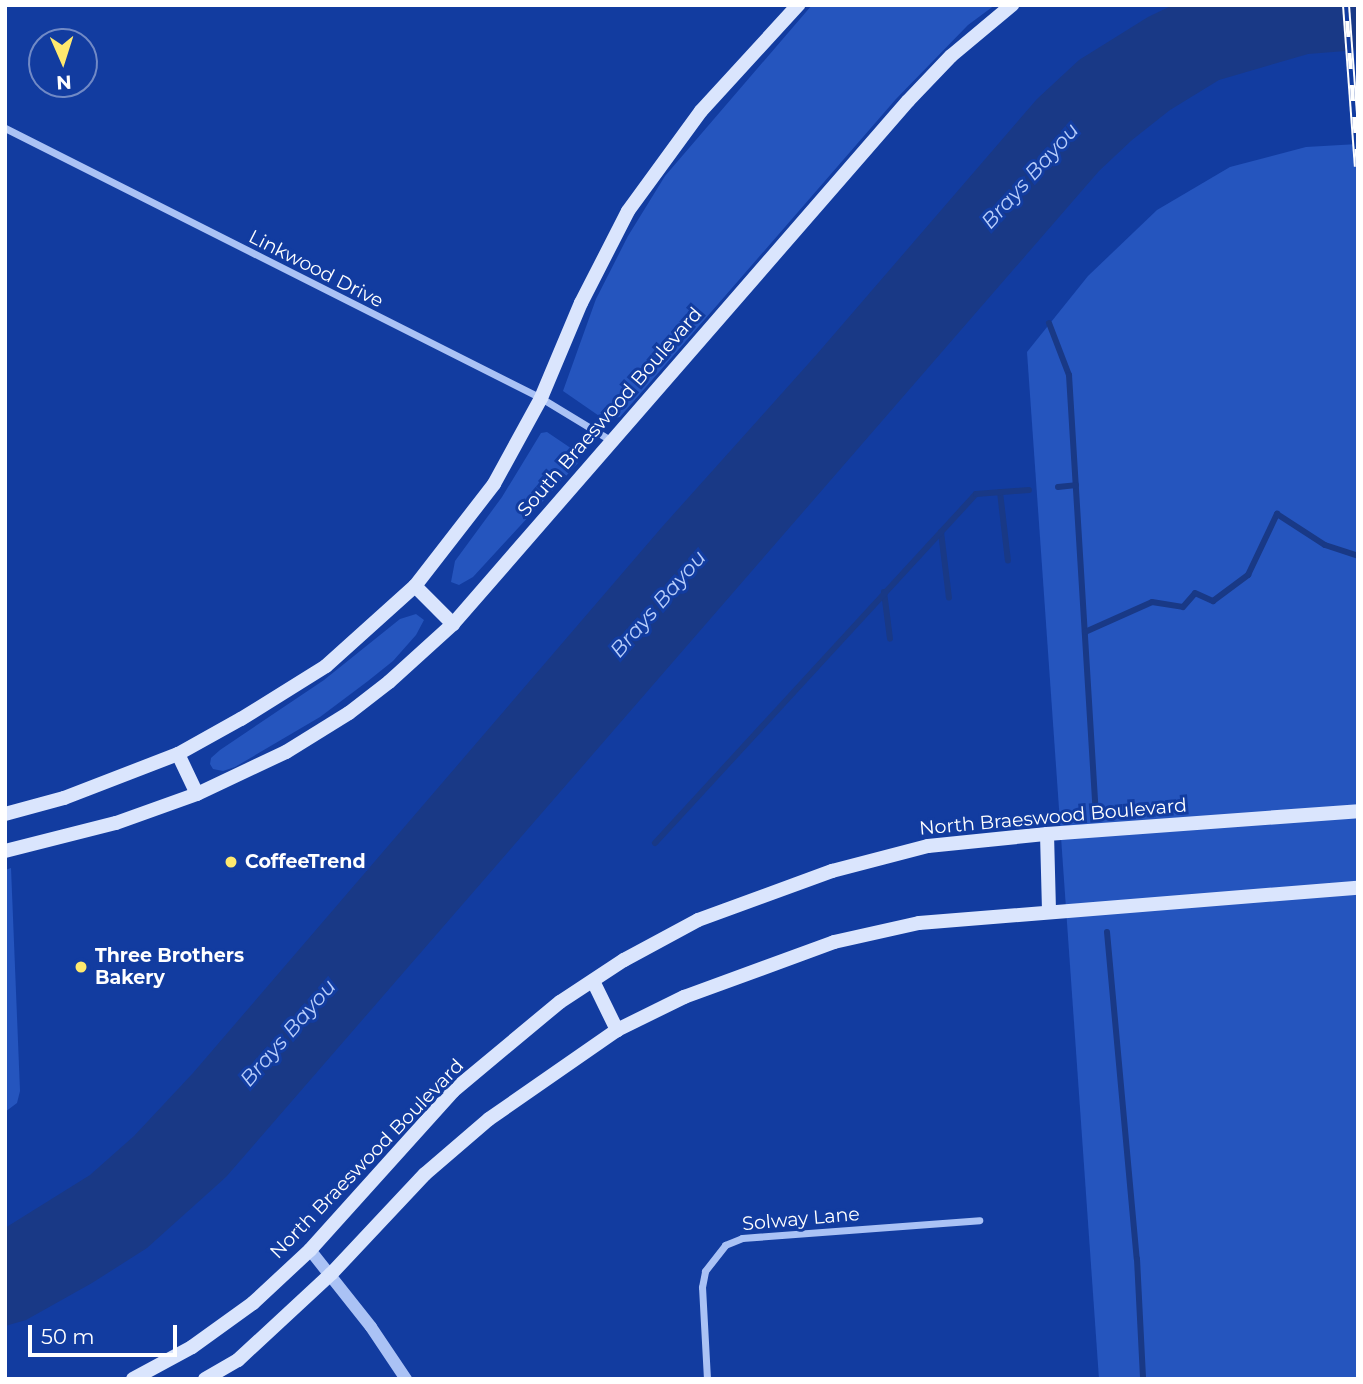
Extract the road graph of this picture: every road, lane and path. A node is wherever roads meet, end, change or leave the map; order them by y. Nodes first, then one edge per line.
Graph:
1 (797, 5) edge
2 (1012, 5) edge
3 (5, 128) edge
4 (541, 398) junction
5 (610, 440) junction
6 (415, 586) junction
7 (453, 624) junction
8 (177, 754) junction
9 (197, 794) junction
10 (1358, 811) edge
11 (5, 814) edge
12 (1046, 834) junction
13 (5, 851) edge
14 (1358, 888) edge
15 (1049, 911) junction
16 (593, 981) junction
17 (617, 1030) junction
18 (979, 1220) dead end
19 (310, 1250) junction
20 (331, 1274) junction
21 (133, 1379) edge
22 (205, 1379) edge
23 (406, 1379) edge
24 (707, 1379) edge

1 - 4 main road, South Braeswood Boulevard
2 - 5 main road, South Braeswood Boulevard
3 - 4 street, Linkwood Drive
4 - 5 street, Linkwood Drive
4 - 6 main road, South Braeswood Boulevard
5 - 7 main road, South Braeswood Boulevard
6 - 7 main road
6 - 8 main road, South Braeswood Boulevard
7 - 9 main road, South Braeswood Boulevard
8 - 9 main road
8 - 11 main road, South Braeswood Boulevard
9 - 13 main road, South Braeswood Boulevard
10 - 12 main road, North Braeswood Boulevard
12 - 15 main road
12 - 16 main road, North Braeswood Boulevard
14 - 15 main road
15 - 17 main road
16 - 17 main road
16 - 19 main road, North Braeswood Boulevard
17 - 20 main road
18 - 24 street, Solway Lane
19 - 20 street
19 - 21 main road, North Braeswood Boulevard
20 - 22 main road
20 - 23 street

